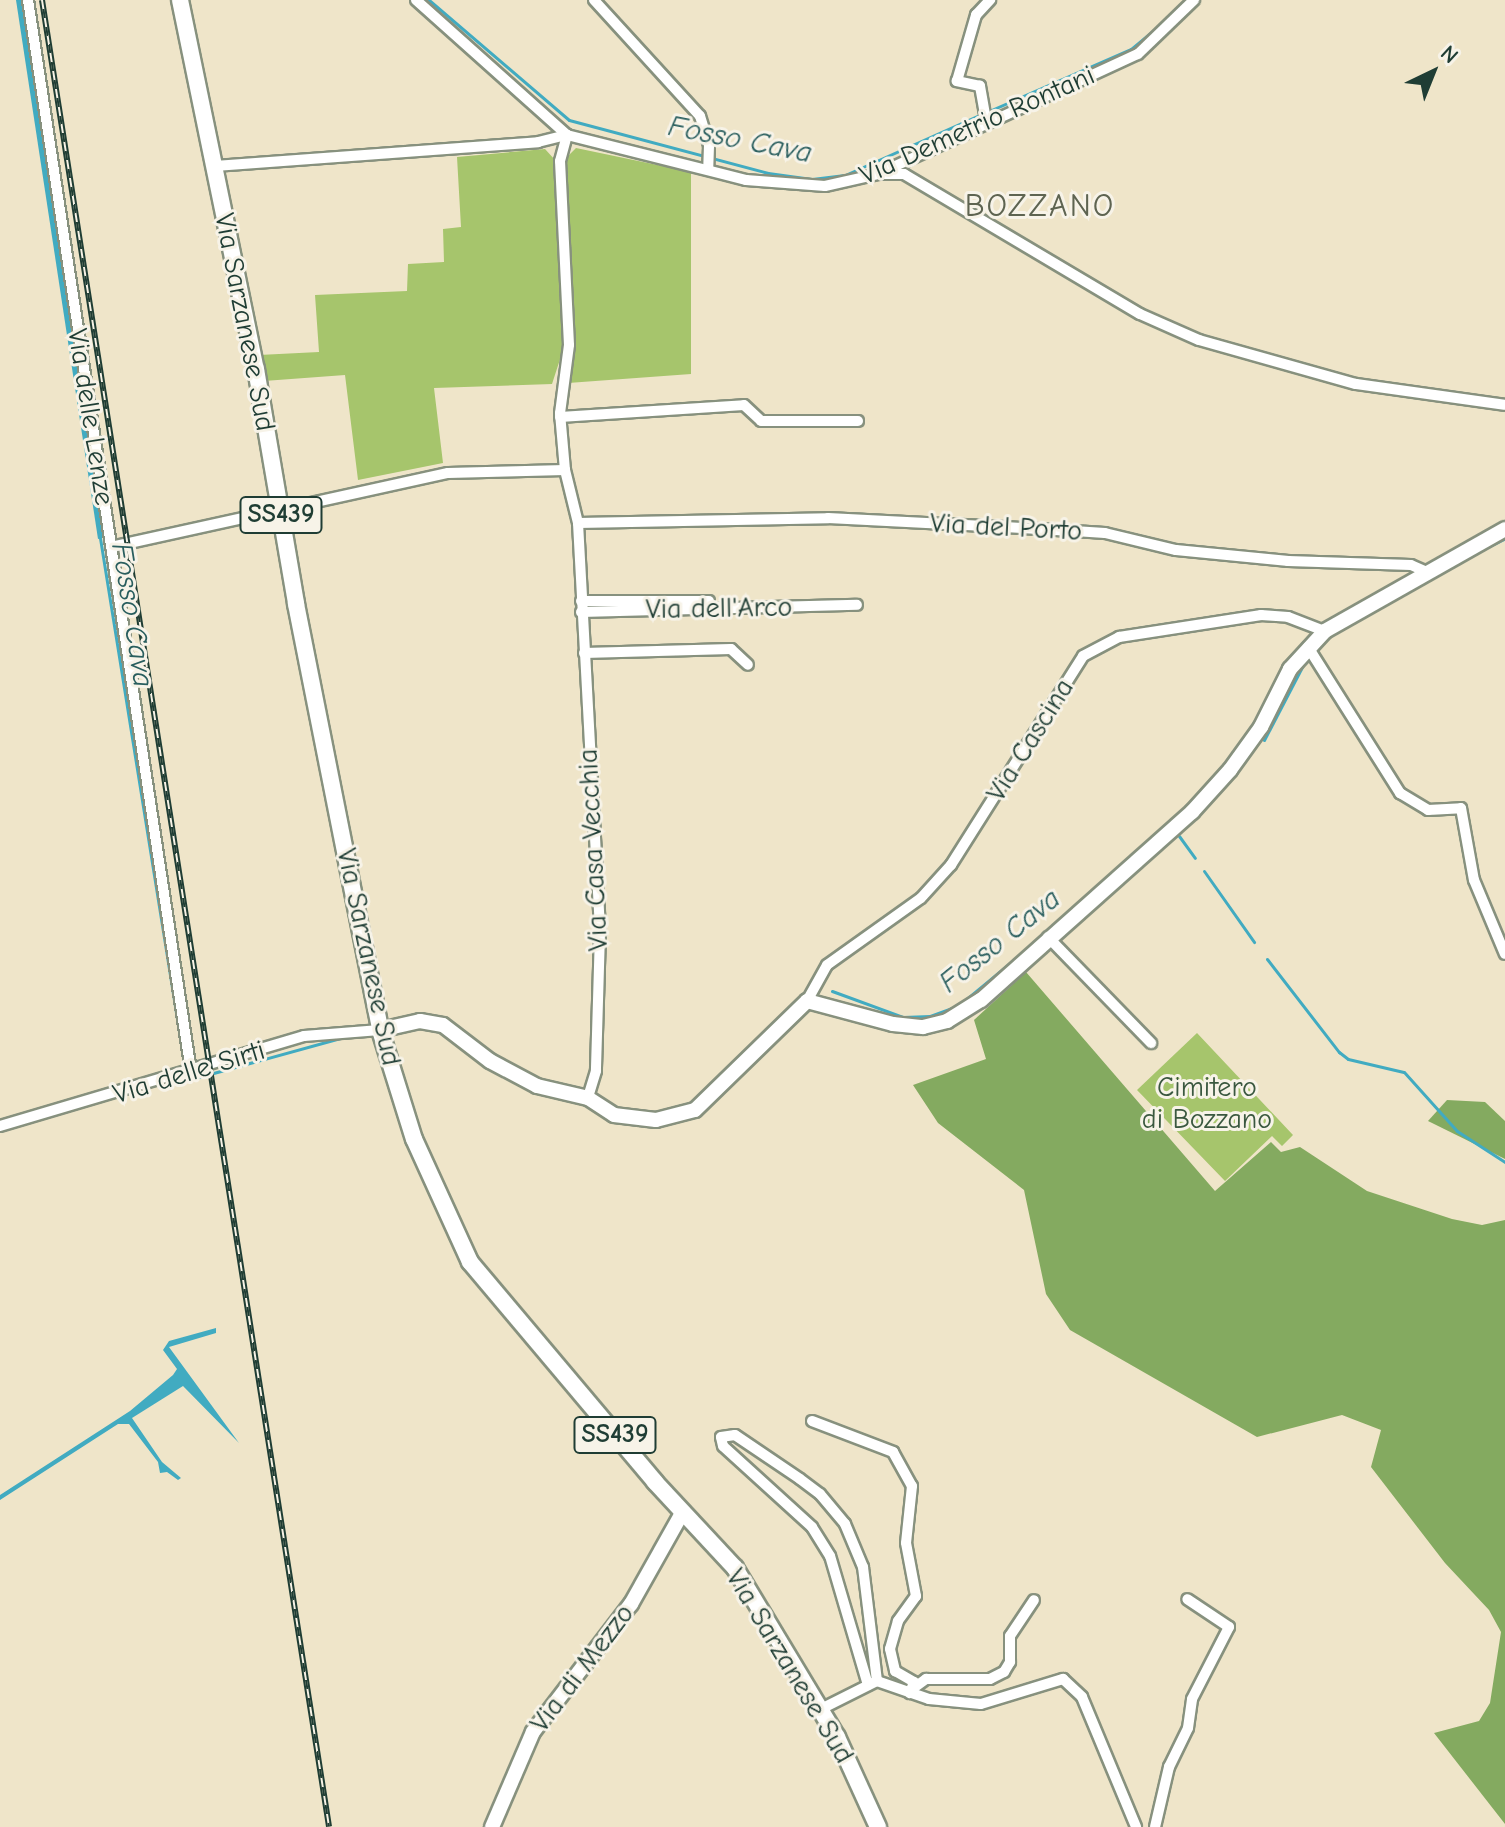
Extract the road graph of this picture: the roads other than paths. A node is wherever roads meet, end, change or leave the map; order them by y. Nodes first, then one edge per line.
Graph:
1 (28, 0) edge
2 (180, 0) edge
3 (416, 0) edge
4 (594, 0) edge
5 (990, 0) edge
6 (1194, 0) edge
7 (984, 114) junction
8 (567, 135) junction
9 (709, 162) junction
10 (215, 166) junction
11 (878, 174) junction
12 (1505, 405) edge
13 (560, 417) junction
14 (858, 421) dead end
15 (565, 470) junction
16 (281, 509) junction
17 (578, 523) junction
18 (1505, 529) edge
19 (111, 547) junction
20 (1429, 573) junction
21 (709, 601) dead end
22 (857, 605) dead end
23 (581, 606) junction
24 (1325, 631) junction
25 (1308, 647) junction
26 (584, 653) junction
27 (748, 665) dead end
28 (1048, 937) junction
29 (1505, 954) edge
30 (807, 1001) junction
31 (380, 1030) junction
32 (1151, 1043) dead end
33 (186, 1073) junction
34 (588, 1098) junction
35 (0, 1126) edge
36 (812, 1421) dead end
37 (682, 1513) junction
38 (1187, 1599) dead end
39 (1034, 1600) dead end
40 (872, 1683) junction
41 (912, 1690) junction
42 (821, 1709) junction
43 (492, 1827) edge
44 (878, 1827) edge
45 (1136, 1827) edge
46 (1155, 1827) edge

1 - 19 street, Via delle Lenze
2 - 10 main road, Via Sarzanese Sud / SS439
3 - 8 street
4 - 9 street
5 - 7 street
6 - 7 street, Via Demetrio Rontani
7 - 11 street, Via Demetrio Rontani
8 - 9 street, Via Demetrio Rontani
8 - 10 street, Via Demetrio Rontani
8 - 13 street, Via Casa Vecchia
9 - 11 street, Via Demetrio Rontani
10 - 16 main road, Via Sarzanese Sud / SS439
11 - 12 street
13 - 14 street
13 - 15 street, Via Casa Vecchia
15 - 16 street
15 - 17 street, Via Casa Vecchia
16 - 19 street
16 - 31 main road, Via Sarzanese Sud / SS439
17 - 20 street, Via del Porto
17 - 23 street, Via Casa Vecchia
18 - 20 street
19 - 33 street, Via delle Lenze
20 - 24 street
21 - 23 street
22 - 23 street, Via dell'Arco
23 - 26 street, Via Casa Vecchia
24 - 25 street
24 - 30 street, Via Cascina
25 - 28 street
25 - 29 street
26 - 27 street
26 - 34 street, Via Casa Vecchia
28 - 30 street
28 - 32 street
30 - 34 street
31 - 33 street, Via delle Sirti
31 - 34 street
31 - 37 main road, Via Sarzanese Sud / SS439
33 - 35 street, Via delle Sirti
36 - 41 street
37 - 42 main road, Via Sarzanese Sud / SS439
37 - 43 street, Via di Mezzo
38 - 46 street
39 - 41 street
40 - 40 street
40 - 41 street
40 - 42 street
41 - 45 street
42 - 44 main road, Via Sarzanese Sud / SS439

